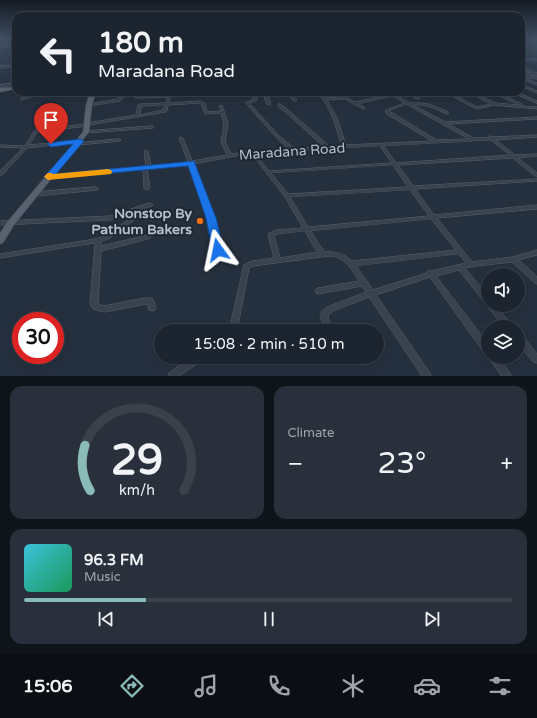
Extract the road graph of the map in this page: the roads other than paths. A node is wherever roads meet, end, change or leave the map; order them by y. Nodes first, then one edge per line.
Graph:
1 (525, 59) edge
2 (537, 61) edge
3 (12, 65) edge
4 (0, 67) edge
5 (525, 68) edge
6 (537, 75) edge
7 (525, 76) edge
8 (525, 78) edge
9 (12, 84) edge
10 (537, 84) edge
11 (0, 86) edge
12 (525, 87) edge
13 (12, 88) edge
14 (0, 90) edge
15 (537, 92) edge
16 (31, 96) edge
17 (92, 96) edge
18 (169, 96) joint
19 (254, 96) edge
20 (266, 96) edge
21 (292, 96) edge
22 (323, 96) edge
23 (388, 96) edge
24 (395, 96) edge
25 (415, 96) edge
26 (454, 96) edge
27 (478, 96) edge
28 (502, 96) edge
29 (523, 96) edge
30 (122, 97) dead end
31 (136, 97) dead end
32 (418, 98) dead end
33 (326, 99) junction
34 (22, 100) dead end
35 (295, 100) dead end
36 (537, 102) edge
37 (356, 103) junction
38 (408, 103) junction
39 (166, 104) junction
40 (269, 104) dead end
41 (494, 104) junction
42 (90, 105) junction
43 (279, 105) dead end
44 (221, 106) dead end
45 (525, 107) junction
46 (363, 108) dead end
47 (537, 108) edge
48 (223, 112) junction
49 (447, 113) dead end
50 (138, 116) junction
51 (537, 118) edge
52 (445, 124) junction
53 (87, 127) junction
54 (152, 127) dead end
55 (537, 136) edge
56 (181, 138) dead end
57 (490, 138) junction
58 (472, 139) junction
59 (119, 140) dead end
60 (434, 141) junction
61 (79, 142) junction
62 (380, 145) junction
63 (0, 146) edge
64 (26, 147) junction
65 (344, 147) junction
66 (327, 148) junction
67 (293, 150) junction
68 (146, 151) dead end
69 (252, 152) junction
70 (229, 155) junction
71 (537, 155) edge
72 (514, 157) junction
73 (191, 163) junction
74 (394, 164) junction
75 (147, 168) junction
76 (3, 169) edge
77 (269, 172) junction
78 (0, 174) edge
79 (537, 175) edge
80 (48, 177) junction
81 (537, 180) edge
82 (147, 188) dead end
83 (413, 188) junction
84 (96, 189) dead end
85 (36, 194) junction
86 (287, 196) junction
87 (150, 205) dead end
88 (537, 206) edge
89 (432, 216) junction
90 (131, 220) dead end
91 (0, 223) edge
92 (11, 223) junction
93 (306, 228) junction
94 (148, 237) dead end
95 (0, 241) edge
96 (95, 241) junction
97 (98, 249) junction
98 (218, 250) dead end
99 (460, 252) junction
100 (537, 252) edge
101 (323, 254) junction
102 (0, 256) edge
103 (513, 259) junction
104 (278, 261) junction
105 (351, 264) junction
106 (470, 264) junction
107 (460, 267) junction
108 (430, 273) junction
109 (537, 281) edge
110 (363, 282) junction
111 (318, 291) dead end
112 (481, 292) edge
113 (370, 293) junction
114 (152, 308) dead end
115 (497, 312) edge
116 (503, 320) edge
117 (234, 324) edge
118 (327, 324) edge
119 (481, 342) edge
120 (525, 347) edge
121 (536, 360) edge
122 (188, 364) edge
123 (498, 364) edge
124 (172, 376) edge
125 (427, 376) edge
126 (507, 376) edge

1 - 2 street
3 - 4 street
5 - 6 street
6 - 7 street
8 - 10 street
9 - 11 street
12 - 15 street
13 - 14 main road
16 - 34 street
17 - 42 main road
18 - 31 street
18 - 39 street
19 - 67 street
20 - 40 street
21 - 35 street
22 - 33 street
23 - 37 street
24 - 38 street
25 - 32 street
26 - 41 street
27 - 41 street
28 - 45 street
29 - 36 street
30 - 42 street
33 - 37 street
33 - 65 street
37 - 46 street
38 - 49 street
38 - 52 street
38 - 60 street
39 - 48 street
39 - 50 street
39 - 50 street
41 - 45 street
42 - 53 main road
43 - 66 street
44 - 48 street
45 - 47 street
48 - 70 street
50 - 53 street
51 - 52 street
52 - 58 street
53 - 54 street
53 - 61 main road
53 - 64 street
55 - 57 street, Maradana Road
56 - 73 street
57 - 58 street, Maradana Road
57 - 72 street
58 - 60 street, Maradana Road
59 - 61 street
60 - 62 street, Maradana Road
61 - 64 street
61 - 80 main road
62 - 65 street, Maradana Road
62 - 74 street
63 - 64 street
64 - 76 street
65 - 66 street, Maradana Road
66 - 67 street, Maradana Road
67 - 69 street, Maradana Road
68 - 75 street
69 - 70 street, Maradana Road
69 - 77 street
70 - 73 street, Maradana Road
71 - 72 street
72 - 74 street
72 - 79 street
73 - 75 street, Maradana Road
73 - 98 street
74 - 77 street
74 - 83 street
75 - 80 street, Maradana Road
75 - 82 street
76 - 78 street
77 - 86 street
80 - 85 main road
81 - 83 street
83 - 86 street
83 - 89 street
84 - 85 street
85 - 92 main road
86 - 93 street
87 - 92 street
88 - 89 street
89 - 93 street
89 - 99 street
90 - 96 street
91 - 92 street
92 - 95 main road
93 - 101 street
93 - 104 street
94 - 97 street
96 - 97 street
96 - 102 street
97 - 114 street
99 - 105 street
99 - 106 street
100 - 103 street
101 - 104 street
101 - 105 street
103 - 106 street
103 - 109 street
104 - 117 street
105 - 110 street
106 - 107 street
107 - 108 street
107 - 112 street
108 - 113 street
108 - 119 street
110 - 111 street
110 - 113 street
113 - 118 street
113 - 125 street
115 - 116 street
120 - 121 street
122 - 124 street
123 - 126 street

